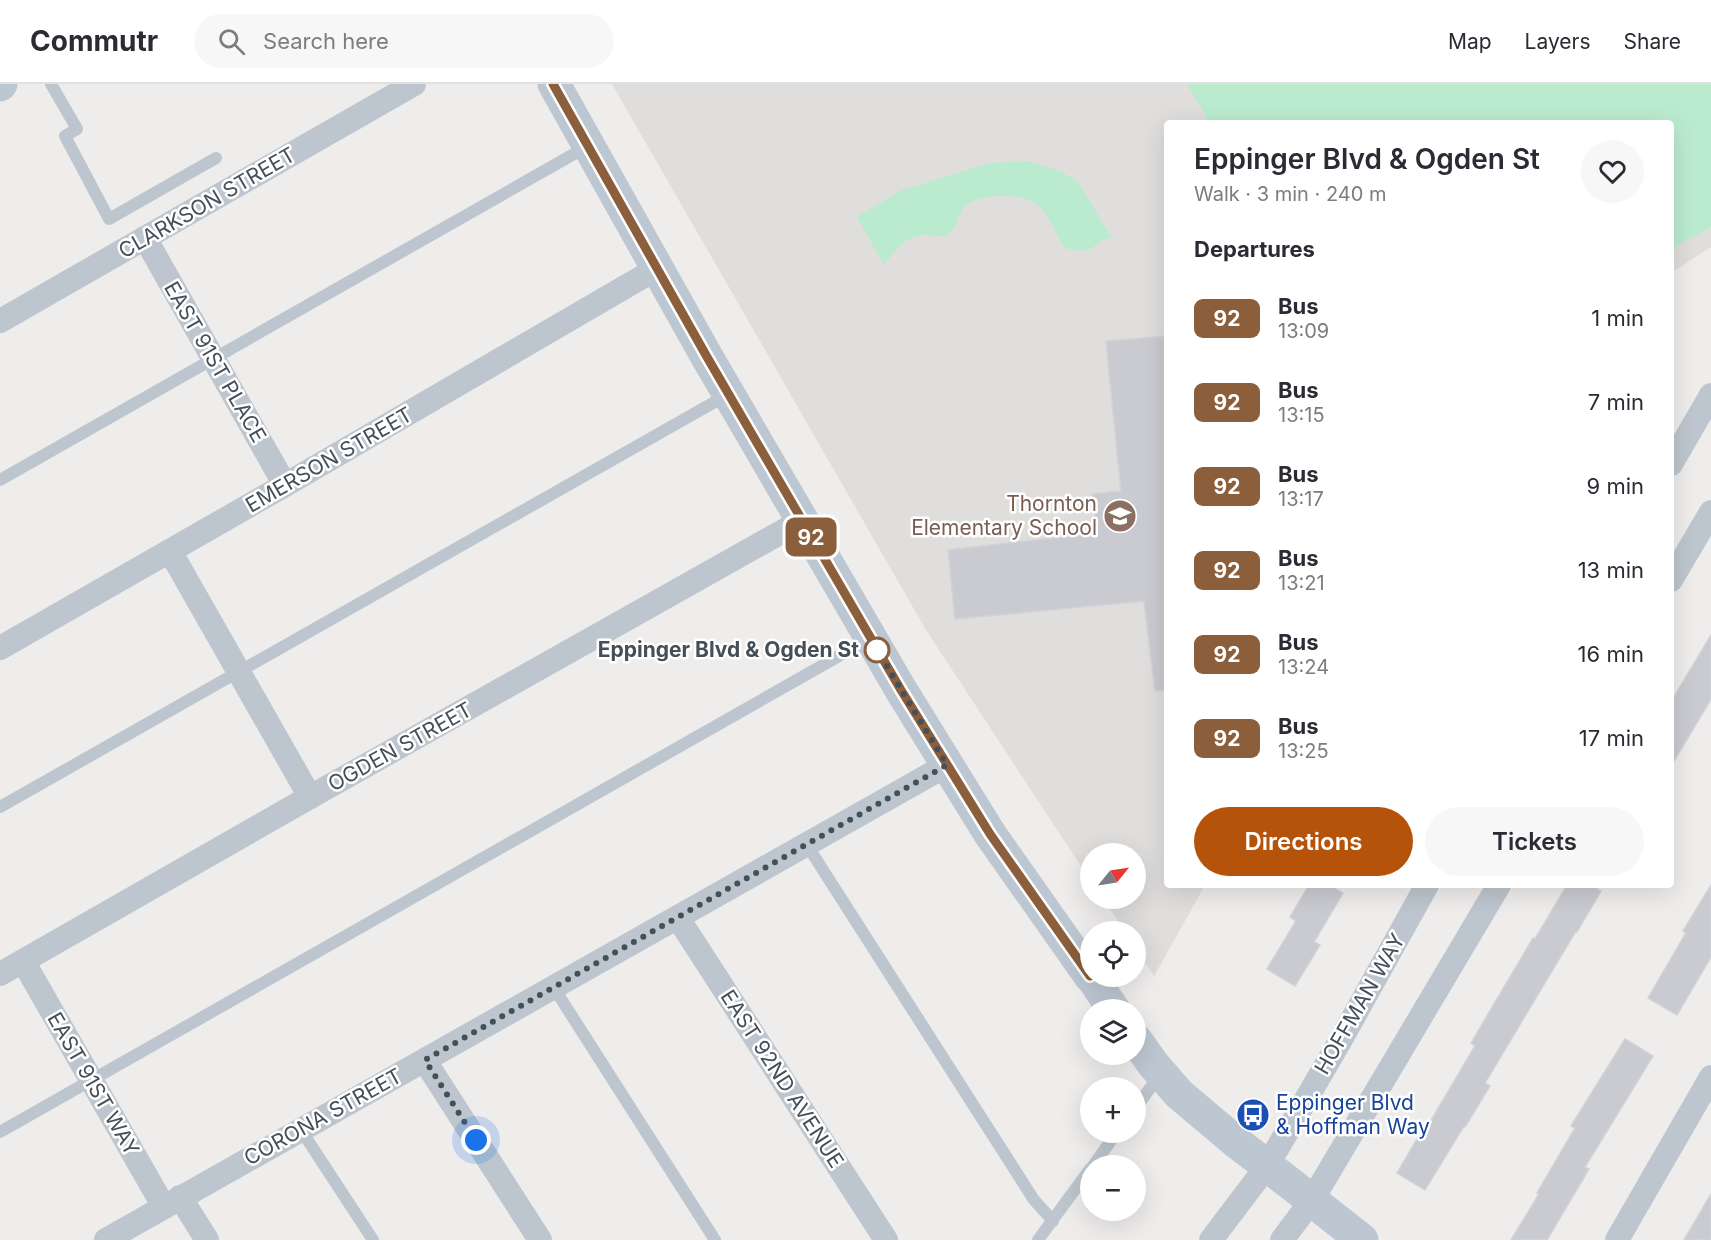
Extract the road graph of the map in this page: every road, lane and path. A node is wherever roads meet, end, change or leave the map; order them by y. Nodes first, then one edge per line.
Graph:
1 (51, 84) edge
2 (414, 84) edge
3 (554, 84) edge
4 (588, 146) junction
5 (216, 158) dead end
6 (145, 238) junction
7 (656, 269) junction
8 (0, 321) edge
9 (214, 359) junction
10 (728, 394) junction
11 (1711, 395) edge
12 (1674, 459) edge
13 (0, 480) edge
14 (285, 485) junction
15 (1711, 512) edge
16 (801, 521) junction
17 (170, 551) junction
18 (1674, 575) edge
19 (870, 638) junction
20 (0, 648) edge
21 (239, 672) junction
22 (947, 765) junction
23 (310, 797) junction
24 (0, 807) edge
25 (807, 845) junction
26 (1425, 888) edge
27 (1497, 888) edge
28 (678, 918) junction
29 (23, 961) junction
30 (1080, 961) edge
31 (0, 974) edge
32 (554, 988) junction
33 (1146, 1054) edge
34 (425, 1060) junction
35 (1161, 1074) junction
36 (1711, 1077) edge
37 (91, 1081) junction
38 (1146, 1094) edge
39 (301, 1130) junction
40 (0, 1132) edge
41 (1267, 1166) junction
42 (1080, 1183) edge
43 (1312, 1200) junction
44 (172, 1202) junction
45 (1053, 1221) junction
46 (106, 1240) edge
47 (207, 1240) edge
48 (373, 1240) edge
49 (540, 1240) edge
50 (715, 1240) edge
51 (886, 1240) edge
52 (1038, 1240) edge
53 (1211, 1240) edge
54 (1282, 1240) edge
55 (1362, 1240) edge
56 (1617, 1240) edge

1 - 5 lane
2 - 6 street, CLARKSON STREET
3 - 4 street
4 - 7 street
4 - 9 lane
6 - 8 street, CLARKSON STREET
6 - 9 street, EAST 91ST PLACE
7 - 10 street
7 - 14 street, EMERSON STREET
9 - 13 lane
9 - 14 street, EAST 91ST PLACE
10 - 16 street
10 - 21 lane
11 - 12 street
14 - 17 street, EMERSON STREET
15 - 18 street
16 - 19 street
16 - 23 street, OGDEN STREET
17 - 20 street, EMERSON STREET
17 - 21 street
19 - 22 street
19 - 37 lane
21 - 23 street
21 - 24 lane
22 - 25 street, CORONA STREET
22 - 30 street
23 - 29 street, OGDEN STREET
25 - 28 street, CORONA STREET
25 - 45 lane
26 - 41 street, HOFFMAN WAY
27 - 43 street
28 - 32 street, CORONA STREET
28 - 51 street, EAST 92ND AVENUE
29 - 31 street, OGDEN STREET
29 - 37 street, EAST 91ST WAY
32 - 34 street, CORONA STREET
32 - 50 lane
33 - 35 street
34 - 39 street, CORONA STREET
34 - 49 street
35 - 38 lane
35 - 41 street
36 - 56 street
37 - 40 lane
37 - 44 street, EAST 91ST WAY
39 - 44 street, CORONA STREET
39 - 48 lane
41 - 43 street
41 - 53 street, HOFFMAN WAY
42 - 45 lane
43 - 54 street
43 - 55 street
44 - 46 street, CORONA STREET
44 - 47 street, EAST 91ST WAY
45 - 52 lane

